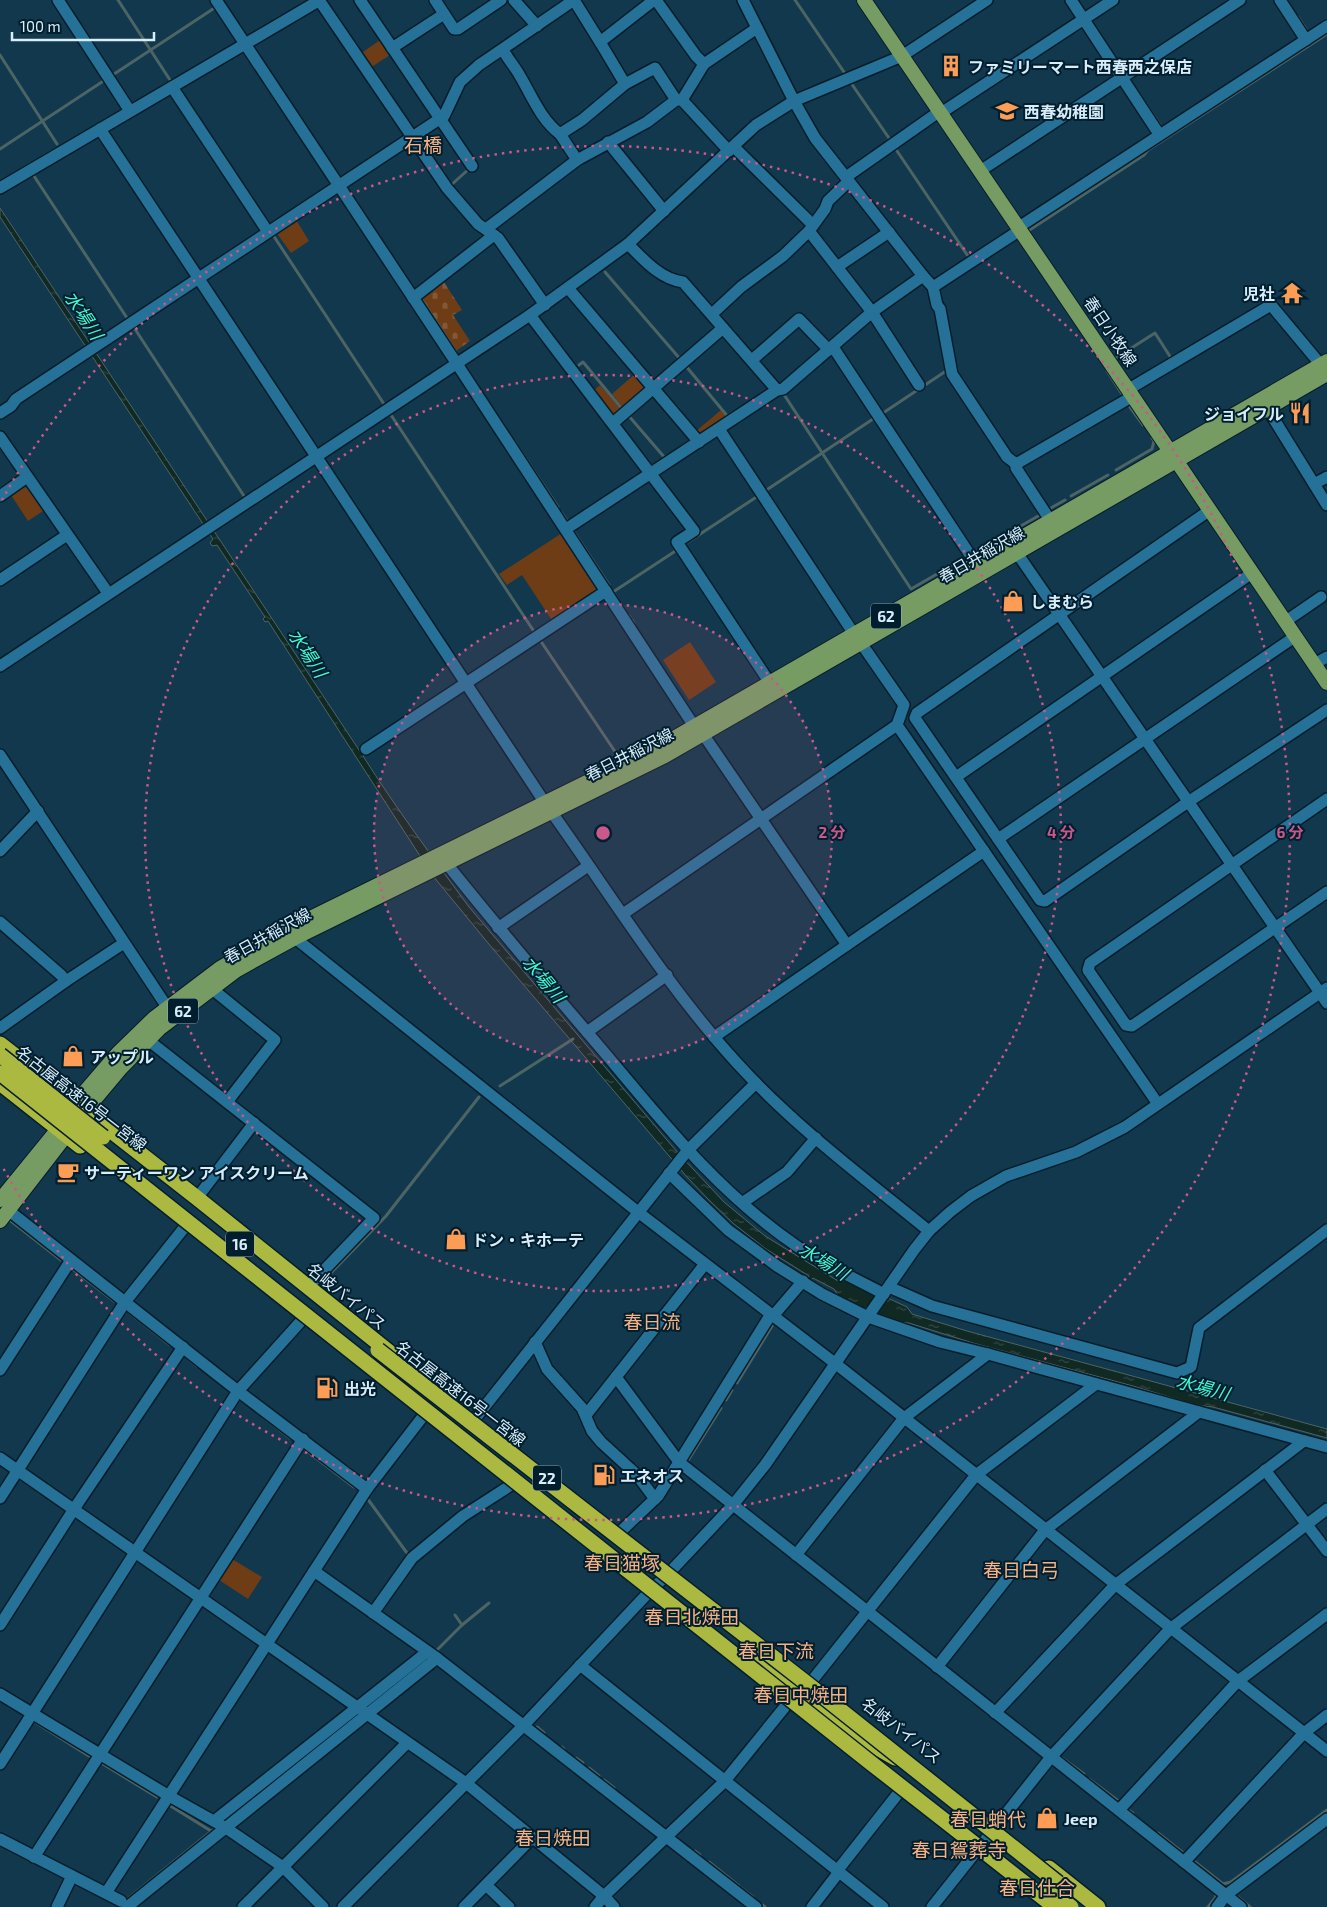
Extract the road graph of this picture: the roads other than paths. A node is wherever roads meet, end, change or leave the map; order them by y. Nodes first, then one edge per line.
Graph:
1 (58, 0) edge
2 (216, 0) edge
3 (320, 0) edge
4 (360, 0) edge
5 (435, 0) edge
6 (501, 0) edge
7 (514, 0) edge
8 (574, 0) edge
9 (655, 0) edge
10 (743, 0) edge
11 (864, 0) edge
12 (987, 0) edge
13 (1071, 0) edge
14 (1113, 0) edge
15 (1240, 0) edge
16 (1280, 0) edge
17 (444, 14) junction
18 (1083, 20) junction
19 (537, 26) junction
20 (1327, 26) edge
21 (757, 28) junction
22 (1306, 40) junction
23 (600, 42) junction
24 (245, 44) junction
25 (392, 48) junction
26 (503, 50) junction
27 (902, 56) junction
28 (704, 64) junction
29 (1122, 78) junction
30 (625, 84) junction
31 (172, 87) junction
32 (679, 100) junction
33 (794, 101) junction
34 (130, 111) junction
35 (940, 112) junction
36 (440, 118) junction
37 (100, 129) junction
38 (560, 134) junction
39 (1158, 134) junction
40 (411, 138) junction
41 (608, 142) junction
42 (731, 149) junction
43 (576, 160) junction
44 (472, 166) dead end
45 (980, 171) junction
46 (847, 179) junction
47 (339, 186) junction
48 (0, 188) edge
49 (664, 211) junction
50 (811, 228) junction
51 (1020, 228) junction
52 (268, 232) junction
53 (490, 232) junction
54 (889, 232) junction
55 (628, 244) junction
56 (837, 267) junction
57 (923, 276) junction
58 (199, 278) junction
59 (933, 287) junction
60 (568, 288) junction
61 (413, 298) junction
62 (545, 305) junction
63 (872, 312) junction
64 (712, 314) junction
65 (530, 316) junction
66 (723, 328) junction
67 (831, 348) junction
68 (752, 360) junction
69 (457, 364) junction
70 (1325, 366) edge
71 (919, 385) dead end
72 (655, 388) junction
73 (777, 390) junction
74 (1131, 393) junction
75 (1267, 408) junction
76 (0, 413) edge
77 (613, 424) junction
78 (719, 429) junction
79 (0, 437) edge
80 (700, 442) junction
81 (1174, 456) junction
82 (318, 457) junction
83 (1016, 464) junction
84 (651, 474) junction
85 (27, 477) junction
86 (1327, 478) edge
87 (1314, 484) junction
88 (0, 496) edge
89 (1327, 505) edge
90 (1210, 510) junction
91 (1050, 520) junction
92 (566, 529) junction
93 (67, 535) junction
94 (1017, 553) junction
95 (976, 564) junction
96 (1252, 573) junction
97 (0, 580) edge
98 (606, 591) junction
99 (108, 593) junction
100 (1321, 597) dead end
101 (1059, 614) junction
102 (1286, 621) junction
103 (1296, 636) junction
104 (858, 638) junction
105 (1327, 657) edge
106 (1314, 664) junction
107 (0, 666) edge
108 (1102, 677) junction
109 (1327, 682) edge
110 (466, 683) junction
111 (770, 683) junction
112 (1327, 710) edge
113 (897, 725) junction
114 (699, 730) junction
115 (1145, 739) junction
116 (366, 749) dead end
117 (0, 754) edge
118 (956, 777) junction
119 (1327, 799) edge
120 (1188, 802) junction
121 (549, 808) junction
122 (38, 810) junction
123 (760, 820) junction
124 (998, 839) junction
125 (0, 851) edge
126 (984, 851) junction
127 (442, 862) junction
128 (1231, 865) junction
129 (588, 866) junction
130 (422, 870) junction
131 (1327, 892) edge
132 (623, 914) junction
133 (0, 922) edge
134 (498, 928) junction
135 (1275, 928) junction
136 (295, 938) junction
137 (124, 943) junction
138 (847, 946) junction
139 (667, 975) junction
140 (66, 981) junction
141 (211, 988) junction
142 (1323, 990) edge
143 (1327, 1003) edge
144 (167, 1007) junction
145 (0, 1028) edge
146 (587, 1032) junction
147 (714, 1037) junction
148 (148, 1040) junction
149 (0, 1044) edge
150 (0, 1054) edge
151 (0, 1073) edge
152 (0, 1083) edge
153 (756, 1083) junction
154 (227, 1102) junction
155 (1158, 1104) junction
156 (80, 1107) junction
157 (254, 1123) junction
158 (62, 1132) junction
159 (816, 1138) junction
160 (686, 1152) junction
161 (671, 1171) junction
162 (197, 1198) junction
163 (742, 1203) junction
164 (3, 1210) edge
165 (638, 1212) junction
166 (184, 1228) junction
167 (1327, 1230) edge
168 (929, 1231) junction
169 (72, 1260) junction
170 (706, 1264) junction
171 (803, 1281) junction
172 (308, 1286) junction
173 (887, 1290) junction
174 (125, 1302) junction
175 (772, 1315) junction
176 (868, 1317) junction
177 (302, 1320) junction
178 (535, 1342) junction
179 (183, 1347) junction
180 (988, 1354) junction
181 (836, 1364) junction
182 (400, 1368) junction
183 (0, 1370) edge
184 (616, 1377) junction
185 (1096, 1384) junction
186 (238, 1391) junction
187 (1199, 1412) junction
188 (424, 1415) junction
189 (586, 1415) junction
190 (904, 1418) junction
191 (474, 1420) junction
192 (303, 1440) junction
193 (1304, 1441) junction
194 (1327, 1447) edge
195 (0, 1458) edge
196 (679, 1462) junction
197 (18, 1470) junction
198 (1265, 1470) junction
199 (976, 1475) junction
200 (511, 1485) junction
201 (367, 1489) junction
202 (0, 1498) edge
203 (655, 1499) junction
204 (733, 1505) junction
205 (1327, 1508) edge
206 (74, 1509) junction
207 (1306, 1524) junction
208 (1046, 1530) junction
209 (619, 1533) junction
210 (135, 1552) junction
211 (1327, 1552) edge
212 (796, 1555) junction
213 (314, 1571) junction
214 (670, 1572) junction
215 (1115, 1585) junction
216 (648, 1593) junction
217 (201, 1599) junction
218 (867, 1611) junction
219 (373, 1613) junction
220 (1327, 1614) edge
221 (0, 1625) edge
222 (1170, 1629) junction
223 (266, 1645) junction
224 (427, 1652) junction
225 (437, 1658) junction
226 (580, 1666) junction
227 (937, 1666) junction
228 (811, 1682) junction
229 (1238, 1682) junction
230 (0, 1694) edge
231 (788, 1703) junction
232 (362, 1711) junction
233 (33, 1713) junction
234 (995, 1713) junction
235 (1327, 1715) edge
236 (524, 1725) junction
237 (1304, 1733) junction
238 (407, 1743) junction
239 (1327, 1751) edge
240 (101, 1754) junction
241 (1052, 1757) junction
242 (871, 1763) junction
243 (0, 1764) edge
244 (724, 1782) junction
245 (466, 1783) junction
246 (900, 1791) junction
247 (168, 1796) junction
248 (1119, 1810) junction
249 (1327, 1819) edge
250 (214, 1821) junction
251 (995, 1827) junction
252 (226, 1828) junction
253 (667, 1836) junction
254 (532, 1838) junction
255 (0, 1839) edge
256 (976, 1851) junction
257 (34, 1856) junction
258 (1184, 1862) junction
259 (283, 1868) junction
260 (838, 1872) junction
261 (72, 1876) junction
262 (486, 1885) junction
263 (106, 1893) junction
264 (1226, 1895) junction
265 (604, 1896) junction
266 (741, 1902) edge
267 (124, 1904) edge
268 (57, 1907) edge
269 (243, 1907) edge
270 (324, 1907) edge
271 (343, 1907) edge
272 (464, 1907) edge
273 (509, 1907) edge
274 (595, 1907) edge
275 (614, 1907) edge
276 (756, 1907) edge
277 (812, 1907) edge
278 (883, 1907) edge
279 (932, 1907) edge
280 (1048, 1907) edge
281 (1056, 1907) edge
282 (1071, 1907) edge
283 (1088, 1907) edge
284 (1098, 1907) edge
285 (1217, 1907) edge
286 (1241, 1907) edge

1 - 34 street
2 - 24 street
3 - 24 street
3 - 40 street
4 - 25 street
5 - 17 street
6 - 17 street
7 - 19 street
8 - 19 street
8 - 23 street
9 - 23 street
9 - 28 street
10 - 21 street
11 - 27 main road, 春日小牧線
12 - 27 street
13 - 18 street
14 - 18 street
15 - 29 street
16 - 22 street
17 - 25 street
18 - 29 street
18 - 35 street
19 - 26 street
20 - 22 street
21 - 28 street
21 - 33 street
22 - 39 street
23 - 30 street
24 - 31 street
24 - 47 street
25 - 36 street
26 - 36 street
26 - 38 street
27 - 33 street
27 - 35 main road, 春日小牧線
28 - 32 street
29 - 39 street
29 - 45 street
30 - 32 street
30 - 38 street
31 - 34 street
31 - 52 street
32 - 41 street
32 - 42 street
33 - 42 street
33 - 46 street
34 - 37 street
35 - 45 main road, 春日小牧線
35 - 46 street
36 - 40 street
36 - 44 street
37 - 48 street
37 - 58 street
38 - 43 street
39 - 51 street
40 - 47 street
40 - 53 street
41 - 43 street
41 - 49 street
42 - 49 street
42 - 50 street
43 - 53 street
45 - 51 main road, 春日小牧線
46 - 50 street
46 - 54 street
47 - 52 street
47 - 61 street
49 - 55 street
50 - 56 street
50 - 64 street
51 - 59 street
51 - 74 main road, 春日小牧線
52 - 58 street
53 - 61 street
53 - 62 street
54 - 56 street
54 - 57 street
55 - 60 street
55 - 64 street
56 - 63 street
57 - 59 street
57 - 63 street
58 - 76 street
58 - 82 street
59 - 83 street
60 - 62 street
60 - 72 street
61 - 69 street
62 - 65 street
63 - 67 street
63 - 71 street
64 - 66 street
65 - 69 street
65 - 77 street
66 - 68 street
66 - 72 street
67 - 68 street
67 - 73 street
67 - 95 street
68 - 73 street
69 - 82 street
69 - 92 street
70 - 74 street
70 - 75 main road, 春日井稲沢線 / 62
70 - 81 main road, 春日井稲沢線 / 62
72 - 77 street
72 - 80 street
73 - 78 street
74 - 81 main road, 春日小牧線
74 - 83 street
75 - 81 main road, 春日井稲沢線 / 62
75 - 87 street
77 - 84 street
78 - 80 street
78 - 104 street
79 - 85 street
80 - 84 street
81 - 90 main road, 春日小牧線
81 - 91 main road, 春日井稲沢線 / 62
81 - 94 main road, 春日井稲沢線 / 62
82 - 99 street
82 - 110 street
83 - 91 street
84 - 92 street
84 - 111 street
85 - 88 street
85 - 93 street
86 - 87 street
87 - 89 street
90 - 96 main road, 春日小牧線
90 - 101 street
91 - 95 main road, 春日井稲沢線 / 62
92 - 98 street
93 - 97 street
93 - 99 street
94 - 101 street
94 - 104 main road, 春日井稲沢線 / 62
95 - 104 main road, 春日井稲沢線 / 62
96 - 102 main road, 春日小牧線
96 - 108 street
98 - 110 street
98 - 114 street
99 - 107 street
100 - 102 street
101 - 108 street
101 - 118 street
102 - 103 main road, 春日小牧線
103 - 106 main road, 春日小牧線
103 - 115 street
104 - 111 main road, 春日井稲沢線 / 62
104 - 113 street
104 - 114 main road, 春日井稲沢線 / 62
105 - 106 street
106 - 109 main road, 春日小牧線
108 - 115 street
108 - 118 street
110 - 116 street
110 - 121 street
111 - 114 main road, 春日井稲沢線 / 62
112 - 120 street
113 - 123 street
113 - 126 street
114 - 121 main road, 春日井稲沢線 / 62
114 - 123 street
115 - 120 street
115 - 124 street
117 - 122 street
118 - 124 street
119 - 128 street
120 - 124 street
120 - 128 street
121 - 127 main road, 春日井稲沢線 / 62
121 - 129 street
122 - 125 street
122 - 137 street
123 - 132 street
123 - 138 street
126 - 138 street
126 - 155 street
127 - 130 main road, 春日井稲沢線 / 62
127 - 134 street
128 - 135 street
128 - 135 street
129 - 132 street
129 - 134 street
130 - 136 main road, 春日井稲沢線 / 62
130 - 144 main road, 春日井稲沢線 / 62
131 - 135 street
132 - 139 street
133 - 140 street
134 - 146 street
135 - 142 street
136 - 141 main road, 春日井稲沢線 / 62
136 - 165 street
137 - 140 street
137 - 144 street
138 - 147 street
139 - 146 street
139 - 147 street
140 - 145 street
141 - 148 main road, 春日井稲沢線 / 62
141 - 154 street
142 - 143 street
142 - 155 street
144 - 156 main road, 春日井稲沢線 / 62
146 - 160 street
147 - 153 street
148 - 154 street
148 - 156 main road, 春日井稲沢線 / 62
149 - 156 highway, 名岐バイパス / 22
150 - 182 highway, 名古屋高速16号一宮線 / 16, bridge
151 - 242 highway, 名古屋高速16号一宮線 / 16, bridge
152 - 158 highway, 22
153 - 159 street
153 - 160 street
154 - 157 street
155 - 168 street
156 - 158 main road, 春日井稲沢線 / 62
156 - 162 highway, 名岐バイパス / 22
157 - 162 street
157 - 172 street
158 - 164 main road, 春日井稲沢線 / 62
158 - 166 highway, 22
159 - 163 street
159 - 168 street
160 - 161 street
160 - 163 street
161 - 165 street
161 - 171 street
162 - 172 highway, 名岐バイパス / 22
163 - 173 street
164 - 169 street
165 - 170 street
165 - 178 street
166 - 174 street
166 - 177 highway, 22
167 - 173 street
168 - 173 street
169 - 174 street
169 - 183 street
170 - 175 street
170 - 184 street
171 - 175 street
171 - 176 street
172 - 191 highway, 名岐バイパス / 22
173 - 176 street
174 - 179 street
174 - 197 street
175 - 181 street
175 - 196 street
176 - 180 street
176 - 181 street
177 - 186 street
177 - 188 highway, 22
178 - 189 street
178 - 191 street
179 - 186 street
179 - 206 street
180 - 185 street
180 - 190 street
181 - 190 street
181 - 204 street
182 - 251 highway, bridge
182 - 283 highway, 名古屋高速16号一宮線 / 16, bridge
184 - 189 street
184 - 196 street
185 - 187 street
185 - 199 street
186 - 192 street
186 - 210 street
187 - 193 street
187 - 208 street
188 - 200 highway, 22
188 - 201 street
189 - 203 street
190 - 199 street
190 - 212 street
191 - 209 highway, 名岐バイパス / 22
192 - 201 street
192 - 217 street
193 - 194 street
193 - 198 street
195 - 197 street
196 - 203 street
196 - 204 street
197 - 202 street
197 - 206 street
198 - 207 street
198 - 215 street
199 - 208 street
199 - 218 street
200 - 216 highway, 22
200 - 219 street
201 - 213 street
203 - 209 street
204 - 212 street
204 - 214 street
205 - 207 street
206 - 210 street
206 - 221 street
207 - 211 street
207 - 222 street
208 - 215 street
208 - 227 street
209 - 214 highway, 名岐バイパス / 22
210 - 217 street
210 - 233 street
212 - 218 street
213 - 219 street
213 - 223 street
214 - 216 street
214 - 228 highway, 名岐バイパス / 22
215 - 222 street
215 - 234 street
216 - 226 street
216 - 231 highway, 22
217 - 223 street
217 - 240 street
218 - 227 street
218 - 228 street
219 - 224 street
220 - 229 street
222 - 229 street
222 - 241 street
223 - 232 street
223 - 247 street
224 - 225 street
224 - 232 street
225 - 232 street
225 - 236 street
226 - 236 street
226 - 244 street
227 - 234 street
228 - 251 highway, 名岐バイパス / 22
229 - 237 street
229 - 248 street
230 - 233 street
231 - 244 street
231 - 246 highway, 22
232 - 238 street
232 - 250 street
232 - 252 street
233 - 240 street
233 - 243 street
234 - 241 street
235 - 237 street
236 - 245 street
236 - 253 street
237 - 239 street
237 - 258 street
238 - 245 street
238 - 259 street
240 - 247 street
240 - 257 street
241 - 248 street
241 - 251 street
242 - 281 highway, 名古屋高速16号一宮線 / 16, bridge
242 - 282 highway, bridge
244 - 253 street
244 - 260 street
245 - 254 street
245 - 271 street
246 - 256 highway, 22
246 - 260 street
247 - 250 street
247 - 263 street
248 - 258 street
249 - 264 street
250 - 252 street
251 - 256 street
251 - 284 highway
252 - 259 street
252 - 267 street
253 - 265 street
253 - 266 street
254 - 262 street
254 - 265 street
255 - 257 street
256 - 279 street
256 - 280 highway, 22
257 - 261 street
258 - 264 street
259 - 269 street
259 - 270 street
260 - 277 street
260 - 278 street
261 - 263 street
261 - 268 street
262 - 272 street
262 - 273 street
263 - 267 street
264 - 285 street
264 - 286 street
265 - 274 street
265 - 275 street
266 - 276 street

